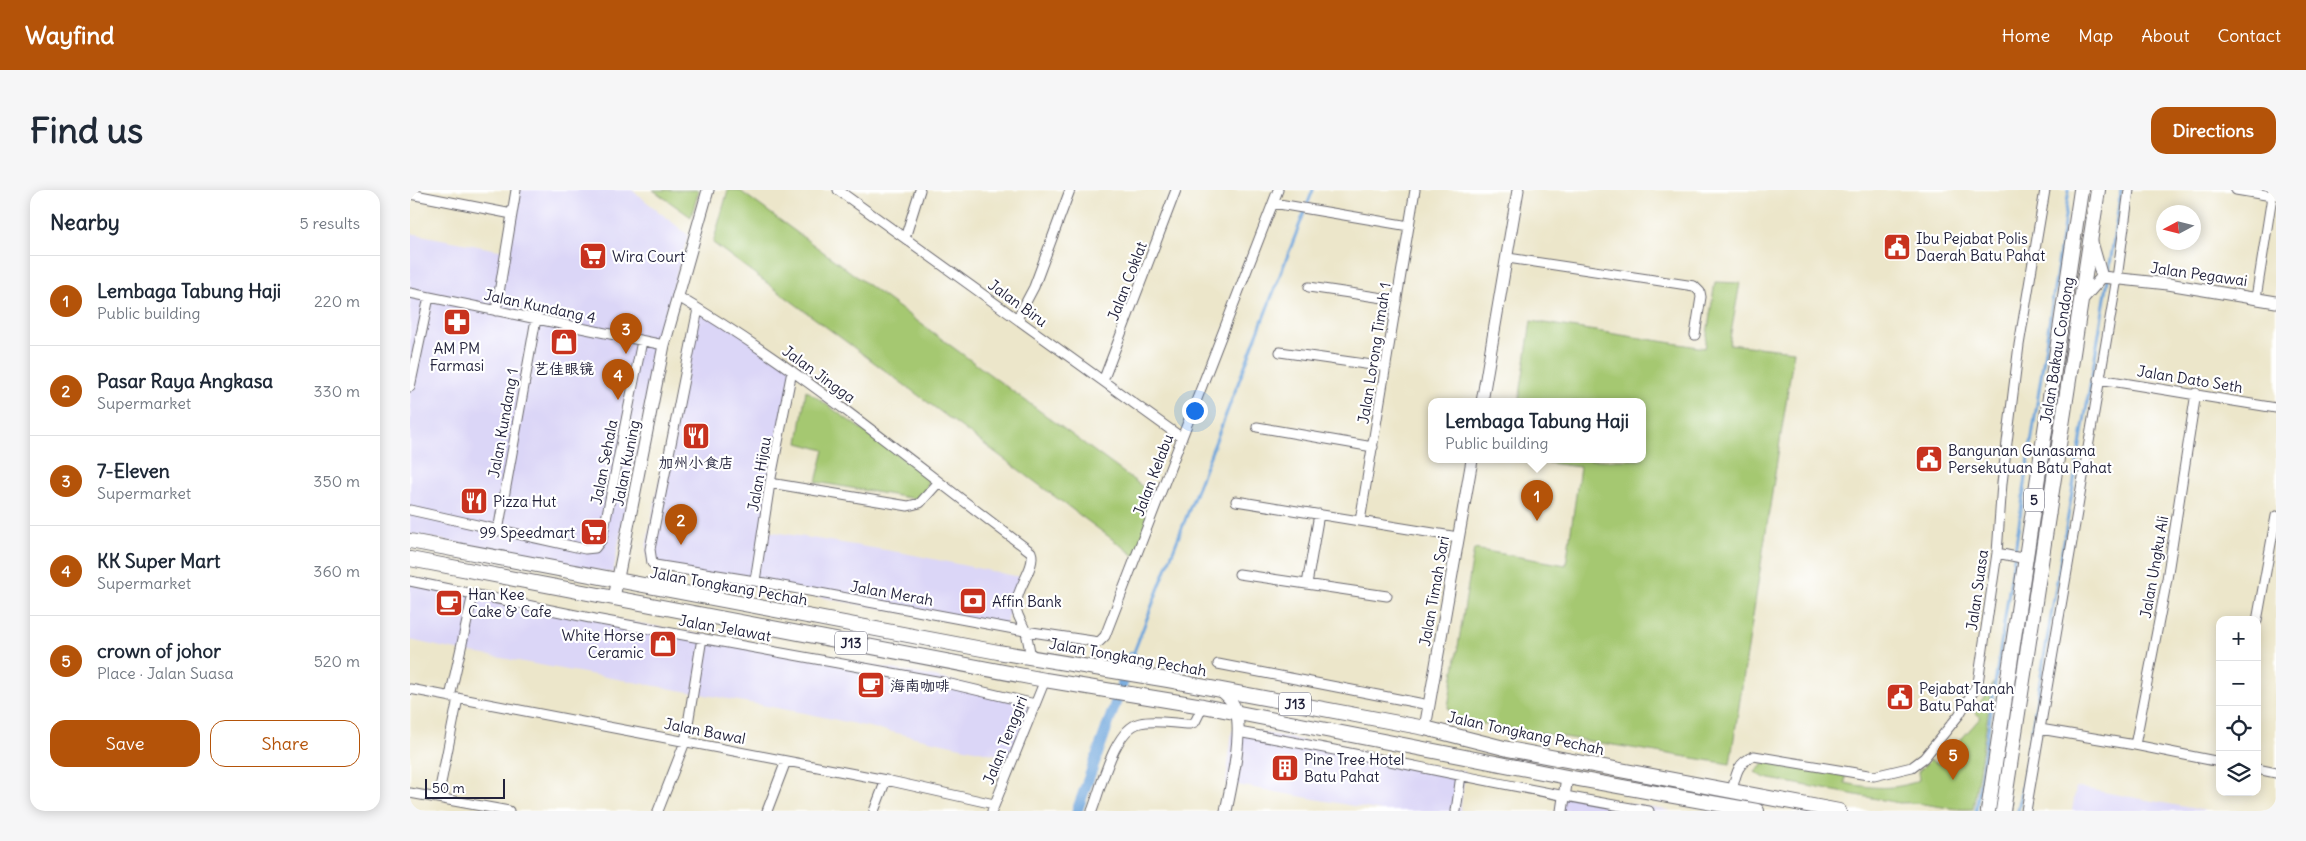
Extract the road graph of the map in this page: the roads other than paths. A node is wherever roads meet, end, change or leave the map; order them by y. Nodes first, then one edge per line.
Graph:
1 (516, 190) edge
2 (708, 190) edge
3 (838, 190) edge
4 (920, 190) edge
5 (1070, 190) edge
6 (1176, 190) edge
7 (1278, 190) edge
8 (1415, 190) edge
9 (1518, 190) edge
10 (2045, 190) edge
11 (2081, 190) edge
12 (2098, 190) edge
13 (2129, 190) edge
14 (2236, 190) edge
15 (2273, 193) edge
16 (410, 194) edge
17 (439, 195) edge
18 (1273, 203) junction
19 (512, 214) junction
20 (1409, 226) junction
21 (2091, 236) junction
22 (905, 238) junction
23 (1508, 258) junction
24 (2109, 278) junction
25 (1309, 287) dead end
26 (410, 293) edge
27 (677, 296) junction
28 (429, 297) junction
29 (2256, 298) junction
30 (1397, 300) junction
31 (2081, 301) junction
32 (2276, 302) edge
33 (698, 309) junction
34 (496, 311) junction
35 (536, 319) junction
36 (1017, 319) junction
37 (1695, 335) dead end
38 (642, 341) junction
39 (664, 346) junction
40 (1280, 352) dead end
41 (1386, 367) junction
42 (792, 371) junction
43 (2099, 379) junction
44 (1103, 381) junction
45 (410, 387) edge
46 (2196, 393) junction
47 (1483, 398) edge
48 (2276, 408) edge
49 (1257, 427) dead end
50 (1182, 438) junction
51 (1373, 447) junction
52 (1471, 463) edge
53 (770, 483) junction
54 (938, 483) junction
55 (1236, 501) dead end
56 (410, 510) edge
57 (1319, 514) junction
58 (2276, 516) edge
59 (1360, 521) junction
60 (498, 531) junction
61 (1458, 537) junction
62 (410, 541) edge
63 (2001, 554) junction
64 (2021, 558) junction
65 (410, 559) edge
66 (1239, 574) dead end
67 (410, 581) edge
68 (618, 581) junction
69 (754, 581) junction
70 (1307, 584) junction
71 (472, 594) junction
72 (1387, 596) dead end
73 (614, 598) junction
74 (2258, 616) edge
75 (1025, 631) junction
76 (702, 638) junction
77 (1030, 656) junction
78 (1218, 664) dead end
79 (1045, 680) junction
80 (410, 689) edge
81 (1220, 690) junction
82 (454, 698) junction
83 (1035, 704) junction
84 (1429, 705) junction
85 (1203, 706) junction
86 (1237, 713) junction
87 (1425, 728) junction
88 (2040, 729) junction
89 (1238, 732) junction
90 (1373, 738) junction
91 (685, 742) junction
92 (2135, 745) junction
93 (1502, 747) junction
94 (1467, 756) junction
95 (786, 761) junction
96 (2216, 761) edge
97 (2261, 770) edge
98 (2276, 773) edge
99 (1461, 775) junction
100 (1567, 777) junction
101 (886, 780) junction
102 (1732, 791) junction
103 (410, 793) edge
104 (1564, 797) junction
105 (438, 798) junction
106 (993, 808) edge
107 (509, 811) edge
108 (658, 811) edge
109 (767, 811) edge
110 (874, 811) edge
111 (1092, 811) edge
112 (1226, 811) edge
113 (1456, 811) edge
114 (1562, 811) edge
115 (1649, 811) edge
116 (1757, 811) edge
117 (1839, 811) edge
118 (1988, 811) edge
119 (2002, 811) edge
120 (2026, 811) edge

1 - 19 street
2 - 27 street, Jalan Kuning
3 - 22 street, Jalan Biru
4 - 22 street
5 - 36 street
6 - 44 street, Jalan Coklat
7 - 18 street, Jalan Kelabu
8 - 20 street, Jalan Lorong Timah 1
9 - 23 street
10 - 63 street, Jalan Suasa
11 - 64 main road, Jalan Bakau Condong / 5
12 - 21 main road, Jalan Bakau Condong / 5
13 - 24 street
14 - 15 street
15 - 29 street
16 - 17 street
17 - 19 street
18 - 20 street
18 - 50 street, Jalan Kelabu
19 - 34 street
20 - 30 street, Jalan Lorong Timah 1
21 - 24 street
21 - 31 main road, Jalan Bakau Condong / 5
22 - 36 street, Jalan Biru
23 - 37 street
23 - 47 street
24 - 29 street, Jalan Pegawai
24 - 31 street
24 - 43 street
25 - 30 street
26 - 28 street, Jalan Kundang 4
27 - 33 street, Jalan Jingga
27 - 39 street, Jalan Kuning
28 - 34 street, Jalan Kundang 4
28 - 45 street
29 - 32 street, Jalan Pegawai
30 - 41 street, Jalan Lorong Timah 1
31 - 119 main road, Jalan Bakau Condong / 5
33 - 42 street, Jalan Jingga
33 - 69 street, Jalan Merah
34 - 35 street, Jalan Kundang 4
35 - 38 street, Jalan Kundang 4
35 - 60 street, Jalan Kundang 1
36 - 44 street, Jalan Biru
38 - 39 street, Jalan Kundang 4
38 - 60 street, Jalan Sehala
39 - 68 street, Jalan Kuning
40 - 41 street
41 - 51 street, Jalan Lorong Timah 1
42 - 53 street, Jalan Hijau
42 - 54 street, Jalan Jingga
43 - 46 street, Jalan Dato Seth
43 - 88 street
44 - 50 street, Jalan Biru
46 - 48 street, Jalan Dato Seth
46 - 92 street, Jalan Ungku Ali
49 - 51 street
50 - 75 street, Jalan Kelabu
51 - 59 street, Jalan Lorong Timah 1
52 - 61 street, Jalan Timah Sari
53 - 54 street
53 - 69 street, Jalan Hijau
54 - 75 street, Jalan Jingga
55 - 57 street
56 - 60 street, Jalan Sehala
57 - 59 street
57 - 70 street
58 - 74 street
59 - 61 street
61 - 84 street, Jalan Timah Sari
62 - 68 main road, Jalan Tongkang Pechah / J13
63 - 64 street
63 - 102 street, Jalan Suasa
64 - 118 main road, Jalan Bakau Condong / 5
65 - 73 main road, J13
66 - 70 street
67 - 71 street, Jalan Jelawat
68 - 73 street, Jalan Kuning
68 - 77 main road, Jalan Tongkang Pechah / J13
69 - 75 street, Jalan Merah
70 - 72 street
71 - 76 street, Jalan Jelawat
71 - 82 street
73 - 79 main road, J13
75 - 77 street
76 - 83 street, Jalan Jelawat
76 - 91 street
77 - 81 main road, Jalan Tongkang Pechah / J13
78 - 84 street
79 - 83 street, Jalan Tenggiri
79 - 85 main road, J13
80 - 82 street, Jalan Bawal
81 - 86 street
81 - 87 main road, Jalan Tongkang Pechah / J13
82 - 91 street, Jalan Bawal
82 - 105 street
83 - 106 street, Jalan Tenggiri
84 - 87 street, Jalan Timah Sari
85 - 86 main road, J13
85 - 111 street
86 - 89 street
86 - 90 main road, J13
87 - 90 main road
87 - 93 main road, Jalan Tongkang Pechah / J13
87 - 94 main road
88 - 92 street
88 - 120 street
89 - 99 street
89 - 112 street
90 - 94 main road, J13
91 - 95 street, Jalan Bawal
91 - 108 street
92 - 96 street
93 - 100 main road
93 - 102 main road, Jalan Tongkang Pechah / J13
94 - 100 main road, J13
95 - 101 street, Jalan Bawal
95 - 109 street
97 - 98 street
99 - 104 street
99 - 113 street
100 - 104 street
100 - 116 main road, J13
101 - 106 street, Jalan Bawal
101 - 110 street
102 - 117 main road, Jalan Tongkang Pechah / J13
103 - 105 street
104 - 114 street
104 - 115 street
105 - 107 street

